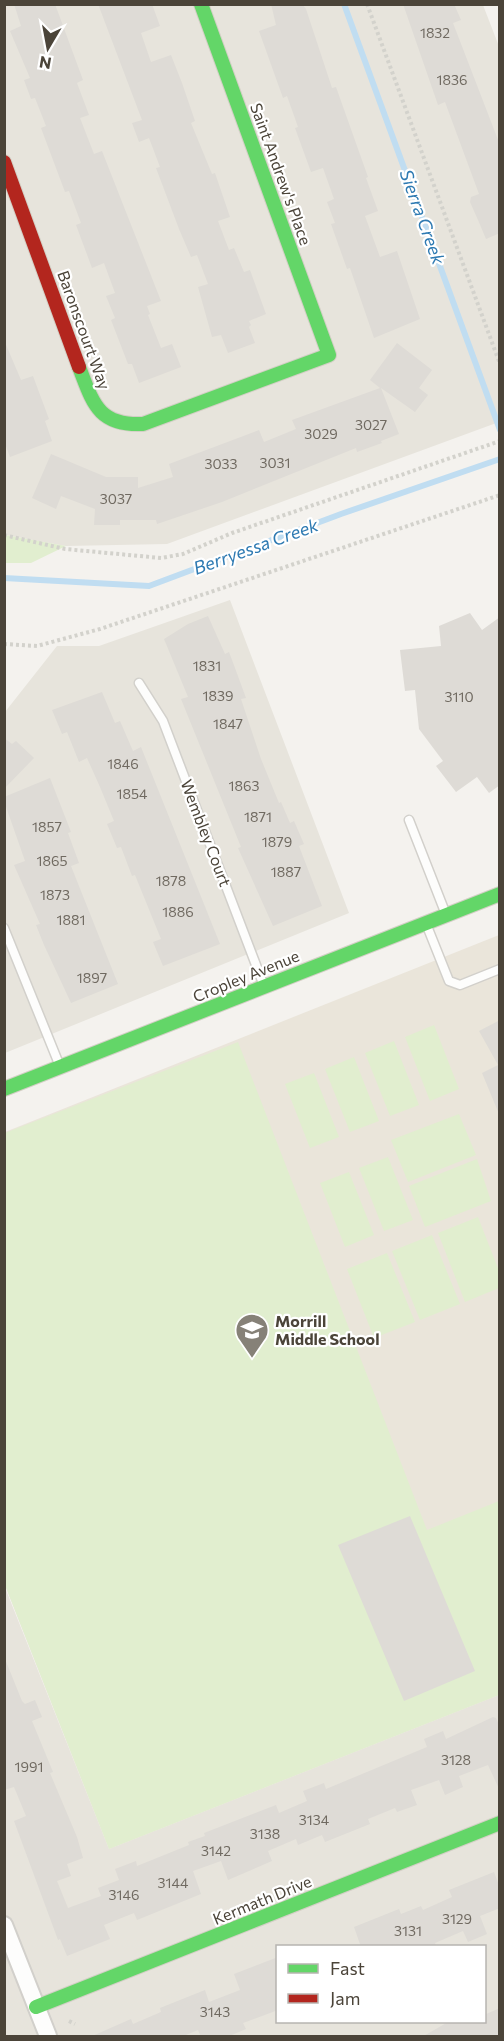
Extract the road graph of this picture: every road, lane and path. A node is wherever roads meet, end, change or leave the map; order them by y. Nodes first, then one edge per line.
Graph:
1 (201, 4) edge
2 (367, 4) edge
3 (4, 162) edge
4 (329, 355) joint
5 (500, 364) edge
6 (500, 441) edge
7 (500, 495) edge
8 (4, 535) edge
9 (4, 644) edge
10 (139, 682) dead end
11 (409, 820) dead end
12 (500, 894) edge
13 (446, 915) junction
14 (426, 923) junction
15 (4, 928) edge
16 (500, 969) edge
17 (265, 987) junction
18 (61, 1067) junction
19 (4, 1089) edge
20 (500, 1823) edge
21 (4, 1925) edge
22 (36, 2007) junction
23 (69, 2021) dead end
24 (75, 2024) dead end
25 (48, 2037) edge

1 - 4 street, Saint Andrew's Place
2 - 5 path
3 - 4 street, Baronscourt Way
6 - 8 path
7 - 9 path
10 - 17 lane, Wembley Court
11 - 13 lane
12 - 13 street, Cropley Avenue
13 - 14 street, Cropley Avenue
14 - 16 lane
14 - 17 street, Cropley Avenue
15 - 18 lane
17 - 18 street, Cropley Avenue
18 - 19 street, Cropley Avenue
20 - 22 street, Kermath Drive
21 - 22 street
22 - 25 street
23 - 24 path

